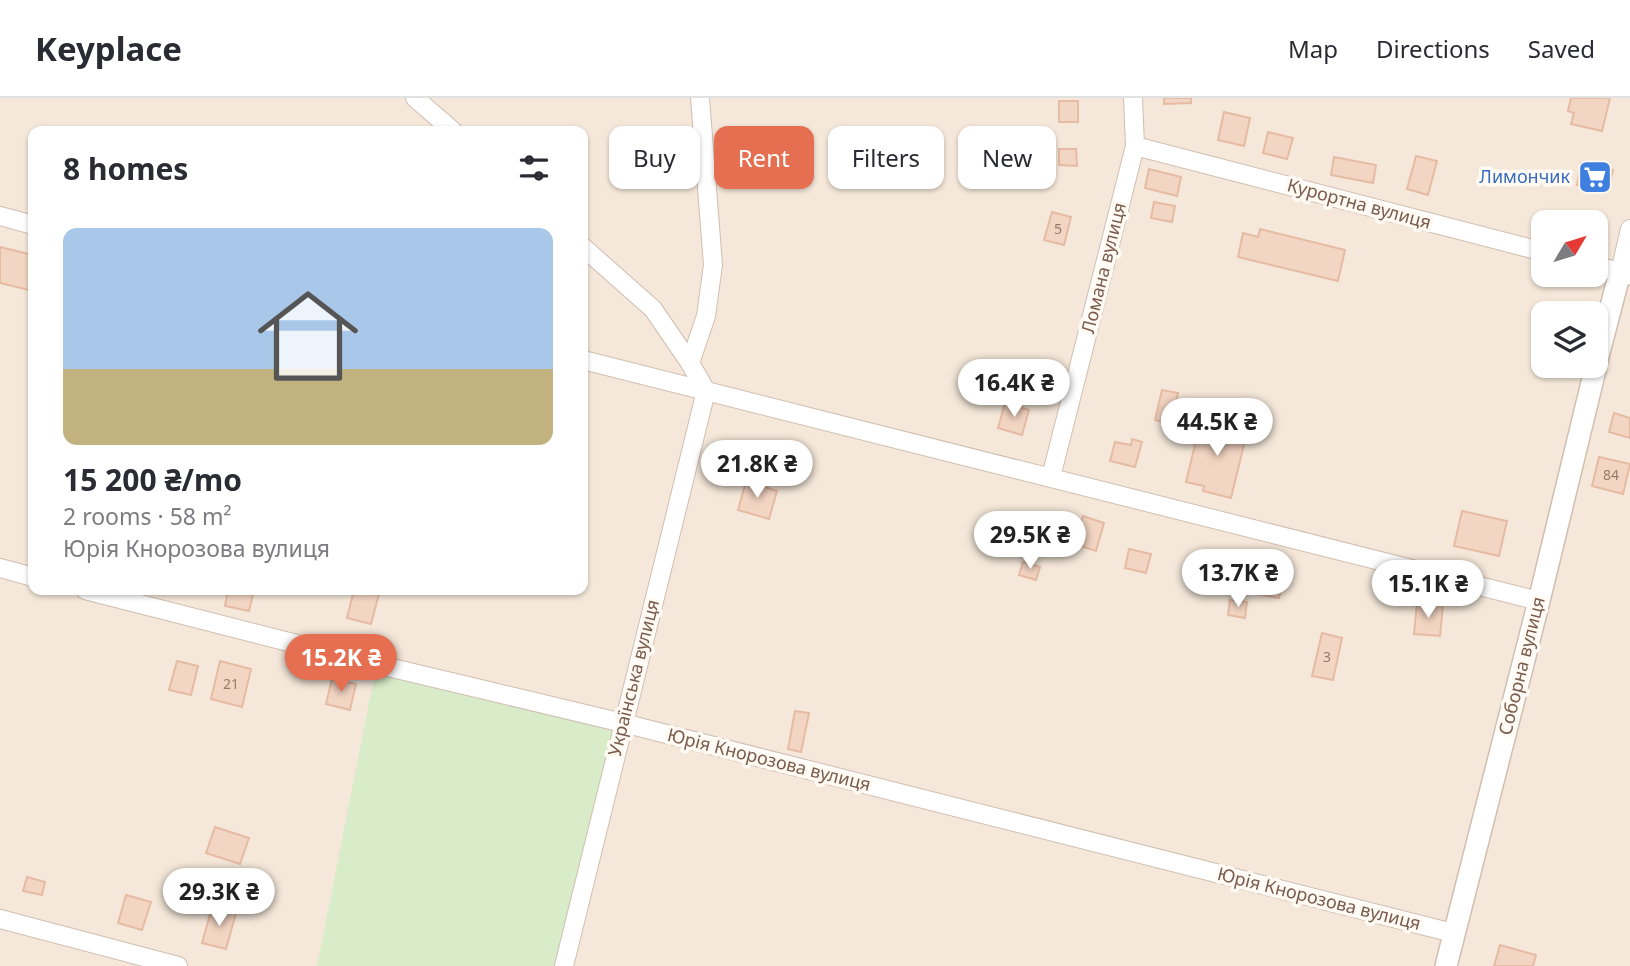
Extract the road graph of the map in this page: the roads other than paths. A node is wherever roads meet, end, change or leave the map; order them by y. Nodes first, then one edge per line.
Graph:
1 (415, 98) edge
2 (699, 98) edge
3 (1133, 98) edge
4 (447, 126) edge
5 (1135, 145) junction
6 (0, 216) edge
7 (28, 224) edge
8 (1630, 229) edge
9 (1531, 249) edge
10 (588, 251) edge
11 (1625, 273) edge
12 (1608, 327) edge
13 (588, 361) edge
14 (690, 363) junction
15 (1593, 378) edge
16 (706, 391) junction
17 (1051, 477) junction
18 (0, 568) edge
19 (28, 576) edge
20 (105, 595) edge
21 (1539, 601) junction
22 (623, 723) junction
23 (0, 919) edge
24 (1453, 933) junction
25 (178, 966) edge
26 (564, 966) edge
27 (1446, 966) edge

1 - 4 street
2 - 14 street
3 - 5 street, Ломана вулиця
5 - 9 street, Курортна вулиця
5 - 17 street, Ломана вулиця
6 - 7 street
8 - 11 street, Соборна вулиця
10 - 14 street
11 - 12 street, Соборна вулиця
13 - 16 street
14 - 16 street
15 - 21 street, Соборна вулиця
16 - 17 street
16 - 22 street, Українська вулиця
17 - 21 street
18 - 19 street
20 - 22 street, Юрія Кнорозова вулиця
21 - 24 street, Соборна вулиця
22 - 24 street, Юрія Кнорозова вулиця
22 - 26 street, Українська вулиця
23 - 25 street
24 - 27 street, Соборна вулиця

